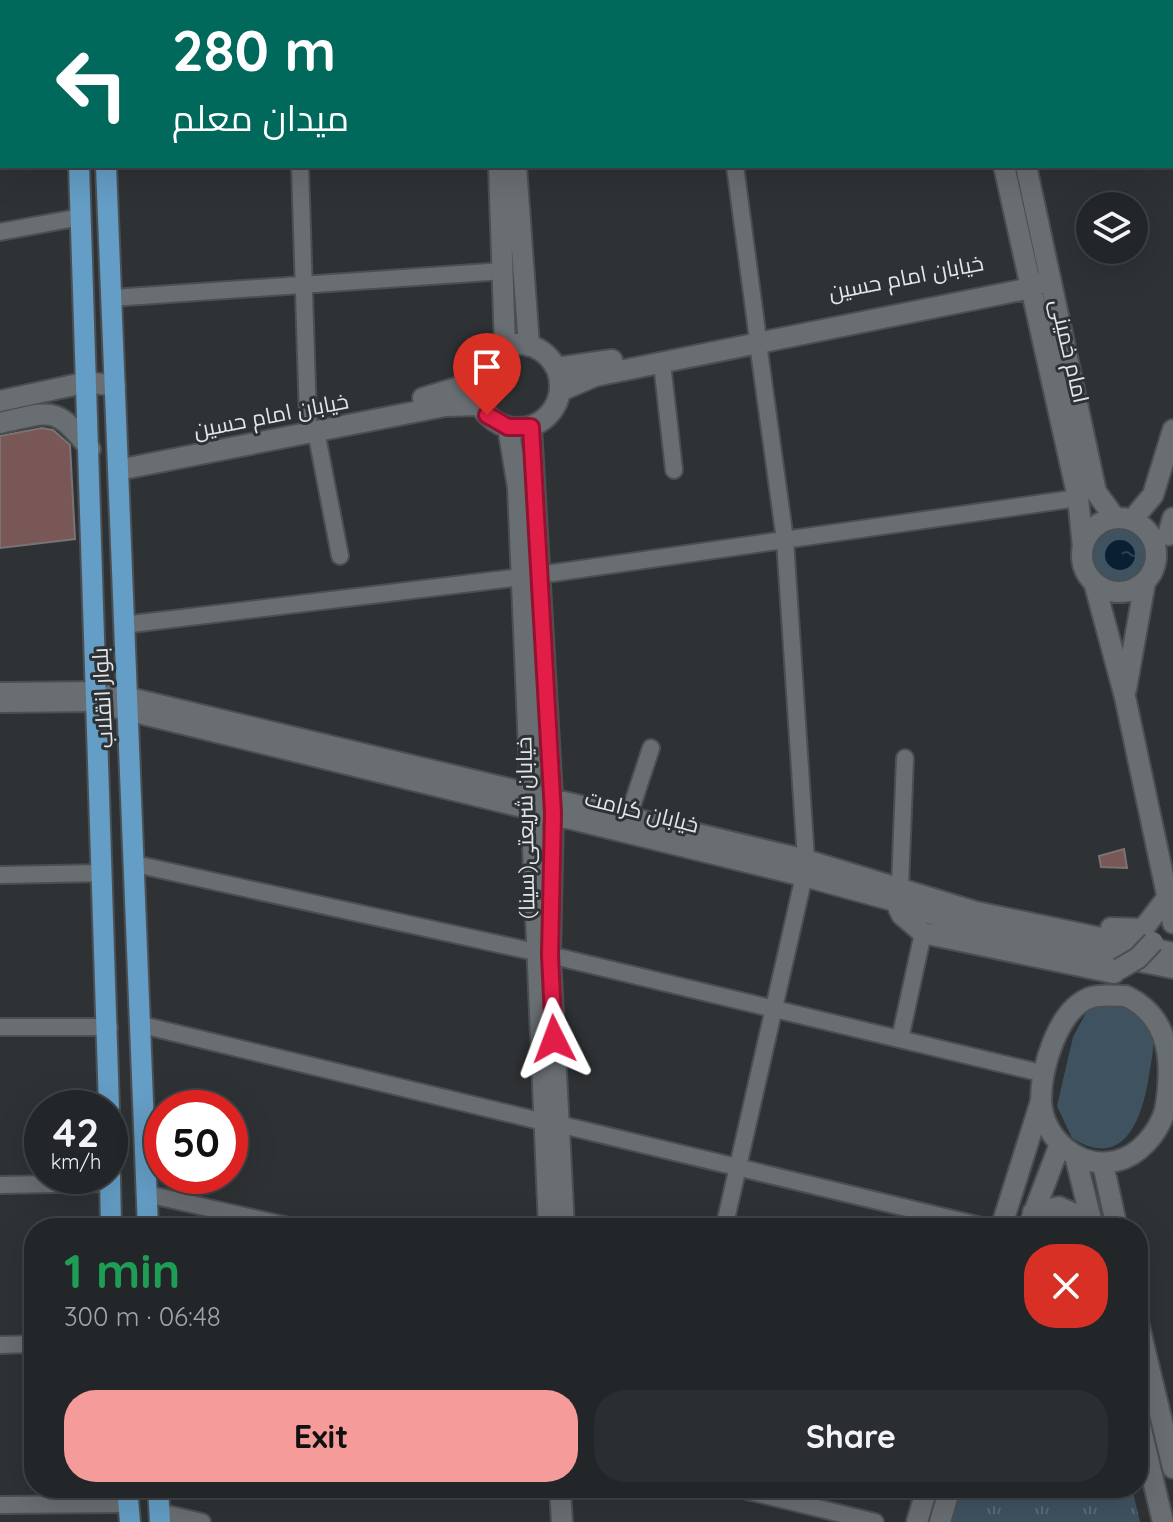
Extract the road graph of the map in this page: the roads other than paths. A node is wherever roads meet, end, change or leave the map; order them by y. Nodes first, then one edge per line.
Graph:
1 (79, 168) edge
2 (106, 168) edge
3 (300, 168) edge
4 (499, 168) edge
5 (516, 168) edge
6 (735, 168) edge
7 (1004, 168) edge
8 (1026, 168) edge
9 (81, 217) junction
10 (0, 232) edge
11 (503, 271) junction
12 (1050, 278) junction
13 (1030, 282) junction
14 (304, 285) junction
15 (112, 298) junction
16 (758, 337) junction
17 (505, 346) junction
18 (529, 346) junction
19 (662, 363) junction
20 (556, 368) junction
21 (88, 382) junction
22 (476, 382) junction
23 (115, 386) junction
24 (560, 391) junction
25 (0, 401) edge
26 (480, 405) junction
27 (0, 423) edge
28 (312, 426) junction
29 (508, 427) junction
30 (531, 427) junction
31 (1173, 430) edge
32 (90, 449) junction
33 (117, 464) junction
34 (674, 470) dead end
35 (1078, 498) junction
36 (1124, 519) junction
37 (785, 540) junction
38 (1083, 547) junction
39 (340, 556) dead end
40 (530, 576) junction
41 (1094, 582) junction
42 (1145, 582) junction
43 (123, 625) junction
44 (0, 691) edge
45 (98, 696) junction
46 (1125, 697) junction
47 (0, 704) edge
48 (127, 704) junction
49 (651, 748) dead end
50 (905, 758) dead end
51 (530, 802) junction
52 (552, 805) junction
53 (628, 818) junction
54 (135, 864) junction
55 (805, 868) junction
56 (103, 873) junction
57 (0, 875) edge
58 (898, 893) junction
59 (1167, 898) junction
60 (1173, 923) edge
61 (923, 933) junction
62 (1173, 953) edge
63 (543, 954) junction
64 (1173, 968) edge
65 (1117, 971) junction
66 (1089, 998) junction
67 (775, 1008) junction
68 (1167, 1016) edge
69 (142, 1025) junction
70 (0, 1027) edge
71 (109, 1027) junction
72 (900, 1039) junction
73 (1045, 1074) junction
74 (109, 1090) edge
75 (144, 1093) edge
76 (1041, 1101) junction
77 (551, 1123) junction
78 (1060, 1144) junction
79 (1076, 1159) junction
80 (1103, 1164) junction
81 (738, 1169) junction
82 (24, 1184) edge
83 (0, 1185) edge
84 (110, 1194) edge
85 (147, 1194) joint
86 (111, 1218) edge
87 (148, 1218) edge
88 (253, 1218) edge
89 (549, 1218) edge
90 (563, 1218) edge
91 (726, 1218) edge
92 (947, 1218) edge
93 (1004, 1218) edge
94 (1032, 1218) edge
95 (1035, 1218) edge
96 (1079, 1218) edge
97 (1090, 1218) edge
98 (1115, 1218) edge
99 (24, 1344) edge
100 (0, 1345) edge
101 (1148, 1364) edge
102 (1148, 1459) edge
103 (1173, 1468) edge
104 (561, 1498) edge
105 (574, 1498) edge
106 (776, 1498) edge
107 (924, 1498) edge
108 (947, 1498) edge
109 (0, 1505) edge
110 (129, 1505) edge
111 (159, 1517) edge
112 (202, 1522) edge
113 (562, 1522) edge
114 (575, 1522) edge
115 (875, 1522) edge
116 (917, 1522) edge
117 (940, 1522) edge
118 (1163, 1522) edge

1 - 9 main road, بلوار انقلاب
2 - 15 main road, بلوار انقلاب
3 - 14 street
4 - 11 main road
5 - 18 main road
6 - 16 street
7 - 13 main road, امام خمینی
8 - 12 main road, امام خمینی
9 - 10 street
9 - 21 main road, بلوار انقلاب
11 - 14 street
11 - 17 main road
12 - 13 main road, خیابان امام حسین
12 - 36 main road, امام خمینی
13 - 16 main road, خیابان امام حسین
13 - 16 main road, خیابان امام حسین
13 - 35 main road, امام خمینی
14 - 15 street
14 - 28 street
15 - 23 main road, بلوار انقلاب
16 - 19 main road
16 - 20 main road, خیابان امام حسین
16 - 37 street
17 - 18 main road
17 - 22 main road
18 - 20 main road
19 - 24 main road
19 - 34 street
20 - 24 main road
21 - 23 main road
21 - 25 main road
21 - 32 main road, بلوار انقلاب
22 - 26 main road
22 - 28 main road, خیابان امام حسین
23 - 33 main road, بلوار انقلاب
24 - 30 main road
26 - 28 main road, خیابان امام حسین
26 - 29 main road
27 - 32 main road
28 - 33 main road, خیابان امام حسین
28 - 39 street
29 - 30 main road
29 - 40 main road, خیابان شریعتی(سینا)
30 - 40 main road, خیابان شریعتی(سینا)
31 - 36 main road
32 - 45 main road, بلوار انقلاب
33 - 43 main road, بلوار انقلاب
35 - 37 street
35 - 38 main road, امام خمینی
36 - 38 main road
36 - 42 main road
37 - 40 street
37 - 55 street
38 - 41 main road
40 - 43 street
40 - 51 main road, خیابان شریعتی(سینا)
40 - 52 main road, خیابان شریعتی(سینا)
41 - 42 main road
41 - 46 main road
42 - 46 main road
43 - 48 main road, بلوار انقلاب
44 - 45 street
45 - 47 street
45 - 48 main road, خیابان کرامت
45 - 56 main road, بلوار انقلاب
46 - 59 main road
48 - 51 main road, خیابان کرامت
48 - 54 main road, بلوار انقلاب
49 - 53 street
50 - 58 street
51 - 52 main road, خیابان کرامت
51 - 63 main road, خیابان شریعتی(سینا)
52 - 53 main road, خیابان کرامت
52 - 55 main road, خیابان کرامت
52 - 63 main road, خیابان شریعتی(سینا)
53 - 55 main road, خیابان کرامت
54 - 63 street
54 - 69 main road, بلوار انقلاب
55 - 58 main road, خیابان کرامت
55 - 67 street
56 - 57 street
56 - 71 main road, بلوار انقلاب
58 - 59 main road
58 - 61 main road
58 - 62 main road, خیابان کرامت
58 - 64 main road, خیابان کرامت
59 - 60 main road
59 - 65 main road, bridge
61 - 65 main road
61 - 72 street
63 - 67 street
63 - 77 main road, خیابان شریعتی(سینا)
65 - 66 main road
66 - 68 main road
66 - 73 main road
67 - 72 street
67 - 81 street
68 - 80 main road
69 - 75 main road, بلوار انقلاب
69 - 77 street
70 - 71 street
71 - 74 main road, بلوار انقلاب
72 - 73 street
73 - 76 main road
76 - 78 main road
76 - 93 main road
77 - 81 street
77 - 89 main road, خیابان شریعتی(سینا)
77 - 90 main road, خیابان شریعتی(سینا)
78 - 79 main road
78 - 94 main road
79 - 80 main road
79 - 97 main road
80 - 98 main road
81 - 91 street
81 - 92 street
82 - 83 street
84 - 86 main road
85 - 87 main road, بلوار انقلاب
85 - 88 street
95 - 96 main road
99 - 100 street
101 - 103 main road
102 - 118 main road
104 - 113 main road
105 - 114 main road
106 - 115 street
107 - 116 main road
108 - 117 main road
109 - 110 street
111 - 112 street

